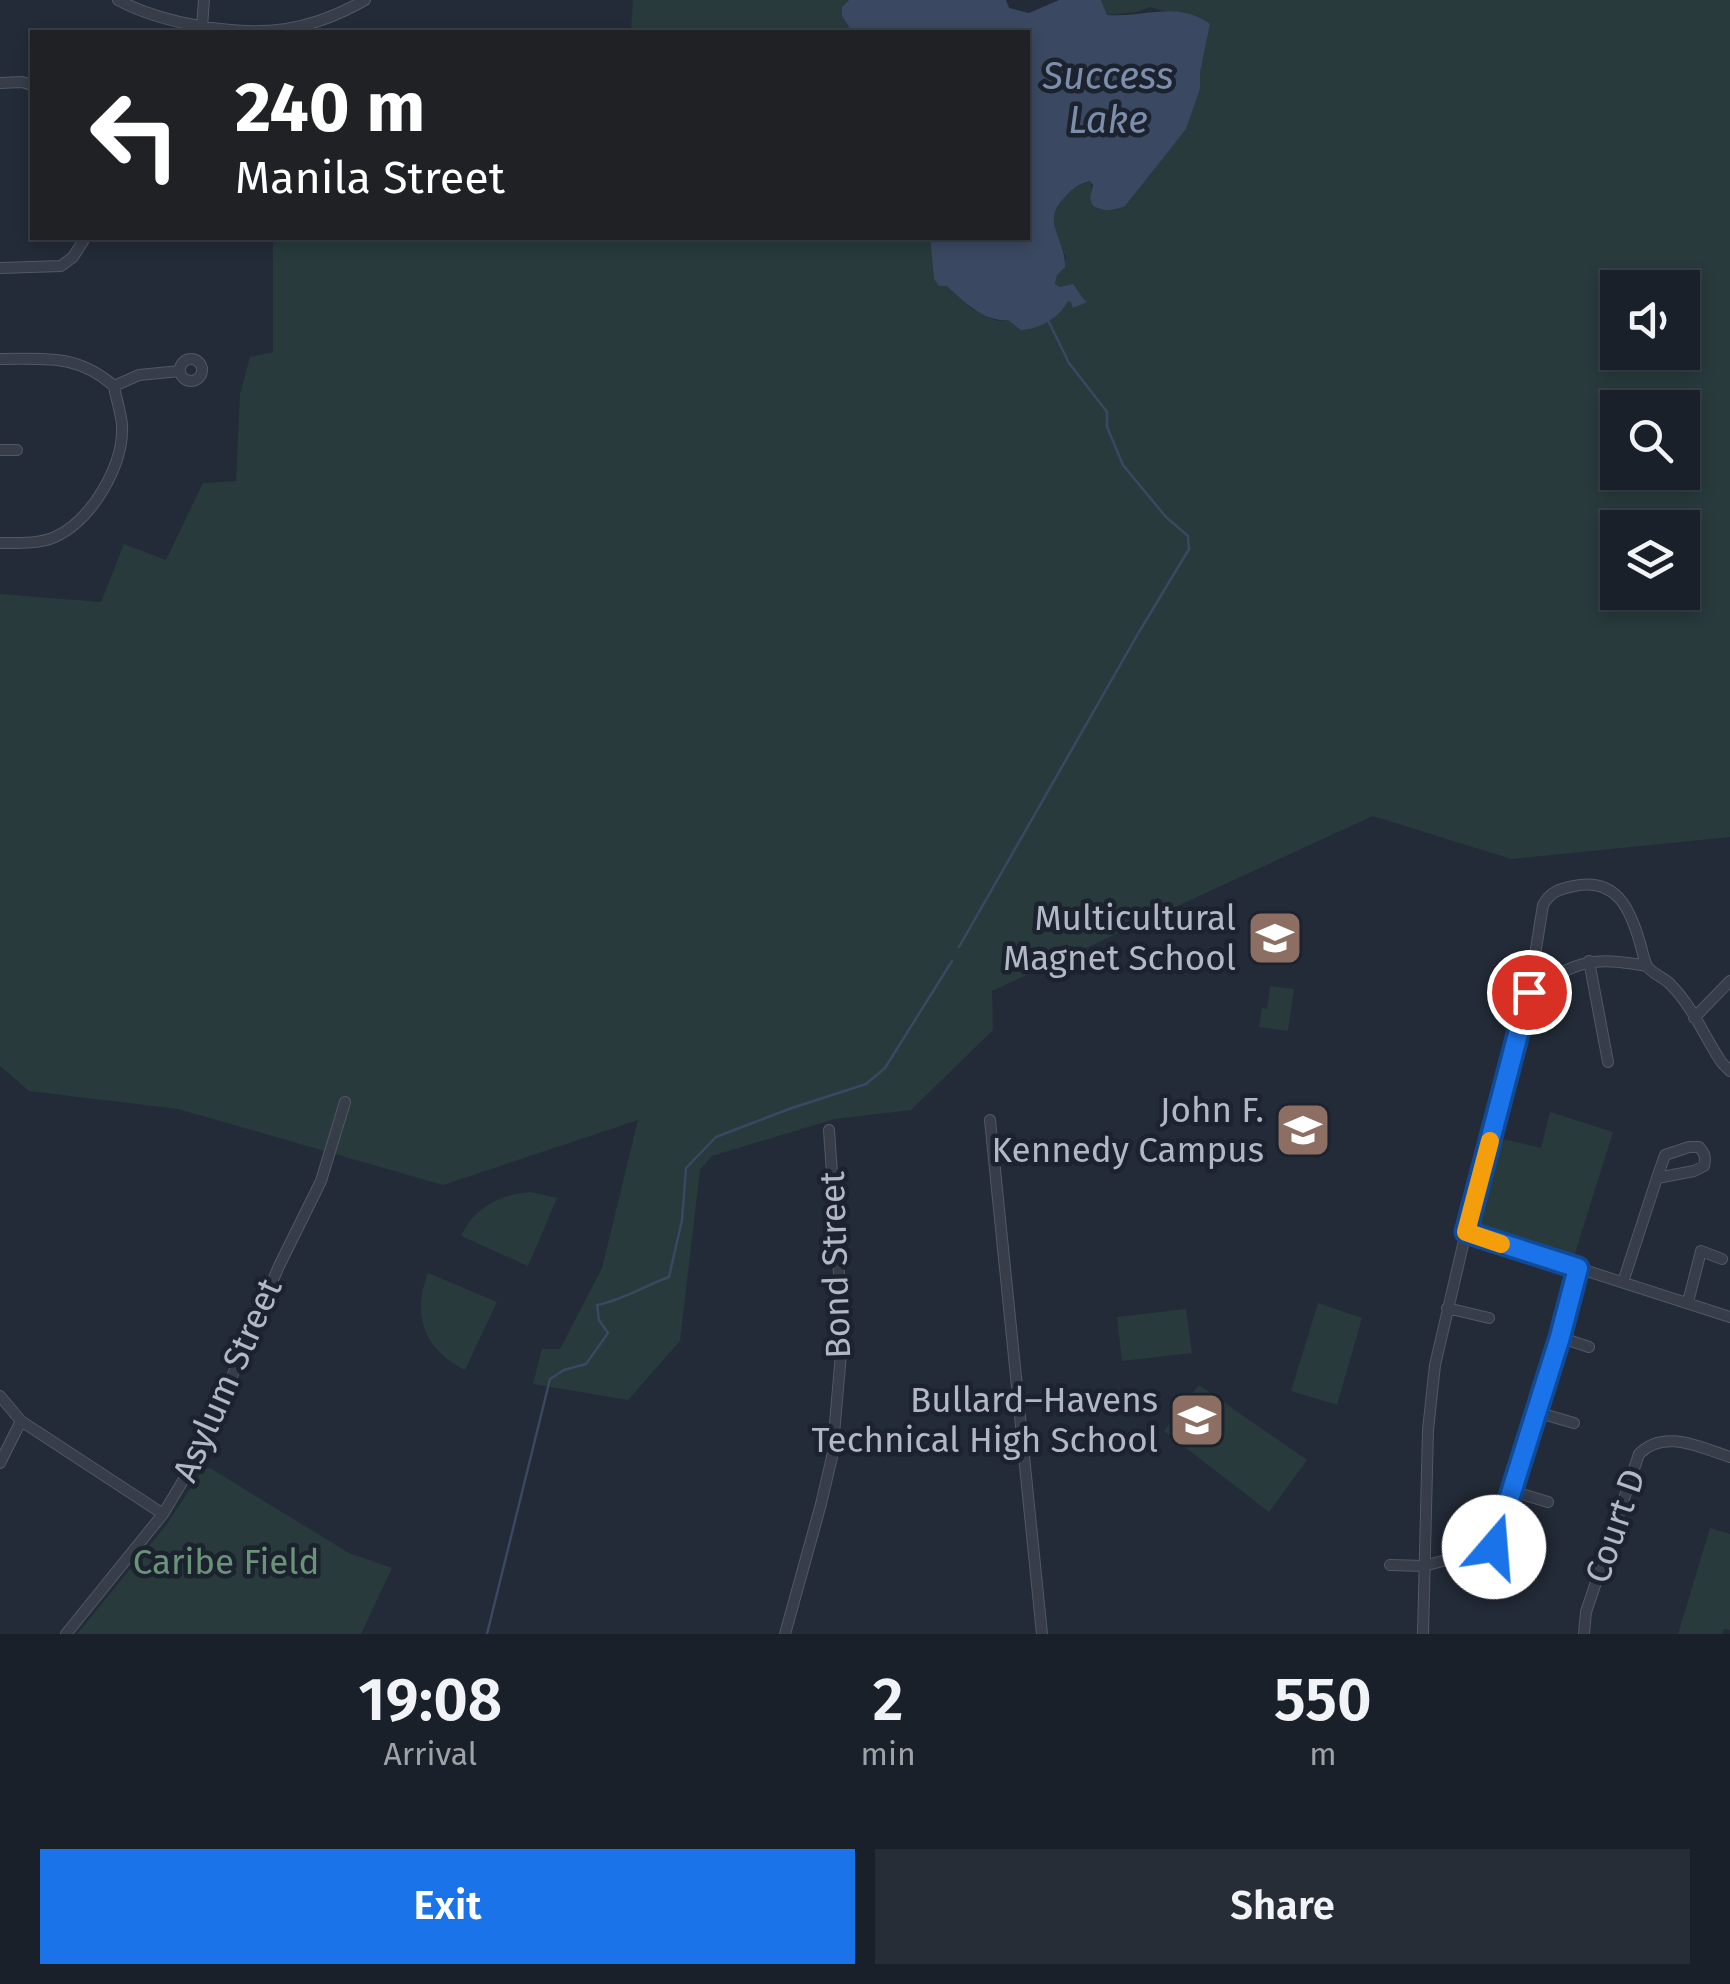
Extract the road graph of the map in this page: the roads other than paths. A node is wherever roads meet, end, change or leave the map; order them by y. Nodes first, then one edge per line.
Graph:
1 (118, 0) edge
2 (204, 0) edge
3 (365, 0) edge
4 (202, 26) junction
5 (230, 30) edge
6 (286, 30) edge
7 (0, 82) edge
8 (30, 84) edge
9 (84, 240) edge
10 (0, 268) edge
11 (0, 359) edge
12 (180, 371) dead end
13 (114, 386) junction
14 (0, 450) edge
15 (17, 450) dead end
16 (0, 543) edge
17 (1588, 961) junction
18 (1648, 966) junction
19 (1730, 981) edge
20 (1529, 992) junction
21 (1694, 1018) junction
22 (1608, 1062) dead end
23 (1730, 1071) edge
24 (345, 1102) dead end
25 (990, 1120) dead end
26 (829, 1130) dead end
27 (1657, 1178) junction
28 (1466, 1232) junction
29 (1722, 1259) dead end
30 (1578, 1268) junction
31 (1624, 1282) junction
32 (1688, 1302) junction
33 (1447, 1308) junction
34 (1730, 1317) edge
35 (1488, 1318) dead end
36 (1560, 1337) junction
37 (1589, 1346) dead end
38 (0, 1396) edge
39 (1536, 1412) junction
40 (21, 1421) junction
41 (1574, 1423) dead end
42 (1730, 1457) edge
43 (0, 1463) edge
44 (1512, 1490) junction
45 (1548, 1502) dead end
46 (163, 1514) junction
47 (1494, 1547) junction
48 (1390, 1565) dead end
49 (1424, 1566) junction
50 (1528, 1566) dead end
51 (66, 1634) edge
52 (784, 1634) edge
53 (1042, 1634) edge
54 (1423, 1634) edge
55 (1584, 1634) edge

1 - 4 street
2 - 4 street
3 - 6 street
4 - 5 street
7 - 8 street
9 - 10 street
11 - 13 street
12 - 13 street
13 - 16 street
14 - 15 street
17 - 18 street
17 - 20 street
17 - 22 street
18 - 20 street
18 - 21 street
19 - 21 street
20 - 28 street
21 - 23 street
24 - 46 street, Asylum Street
25 - 53 street
26 - 52 street, Bond Street
27 - 27 street
27 - 31 street
28 - 30 street
28 - 33 street
29 - 32 street
30 - 31 street
30 - 36 street
31 - 32 street
32 - 34 street
33 - 35 street
33 - 49 street
36 - 37 street
36 - 39 street
38 - 40 street
39 - 41 street
39 - 44 street
40 - 43 street
40 - 46 street
42 - 55 street, Court D
44 - 45 street
44 - 47 street
46 - 51 street, Asylum Street
47 - 49 street
47 - 50 street
48 - 49 street
49 - 54 street

